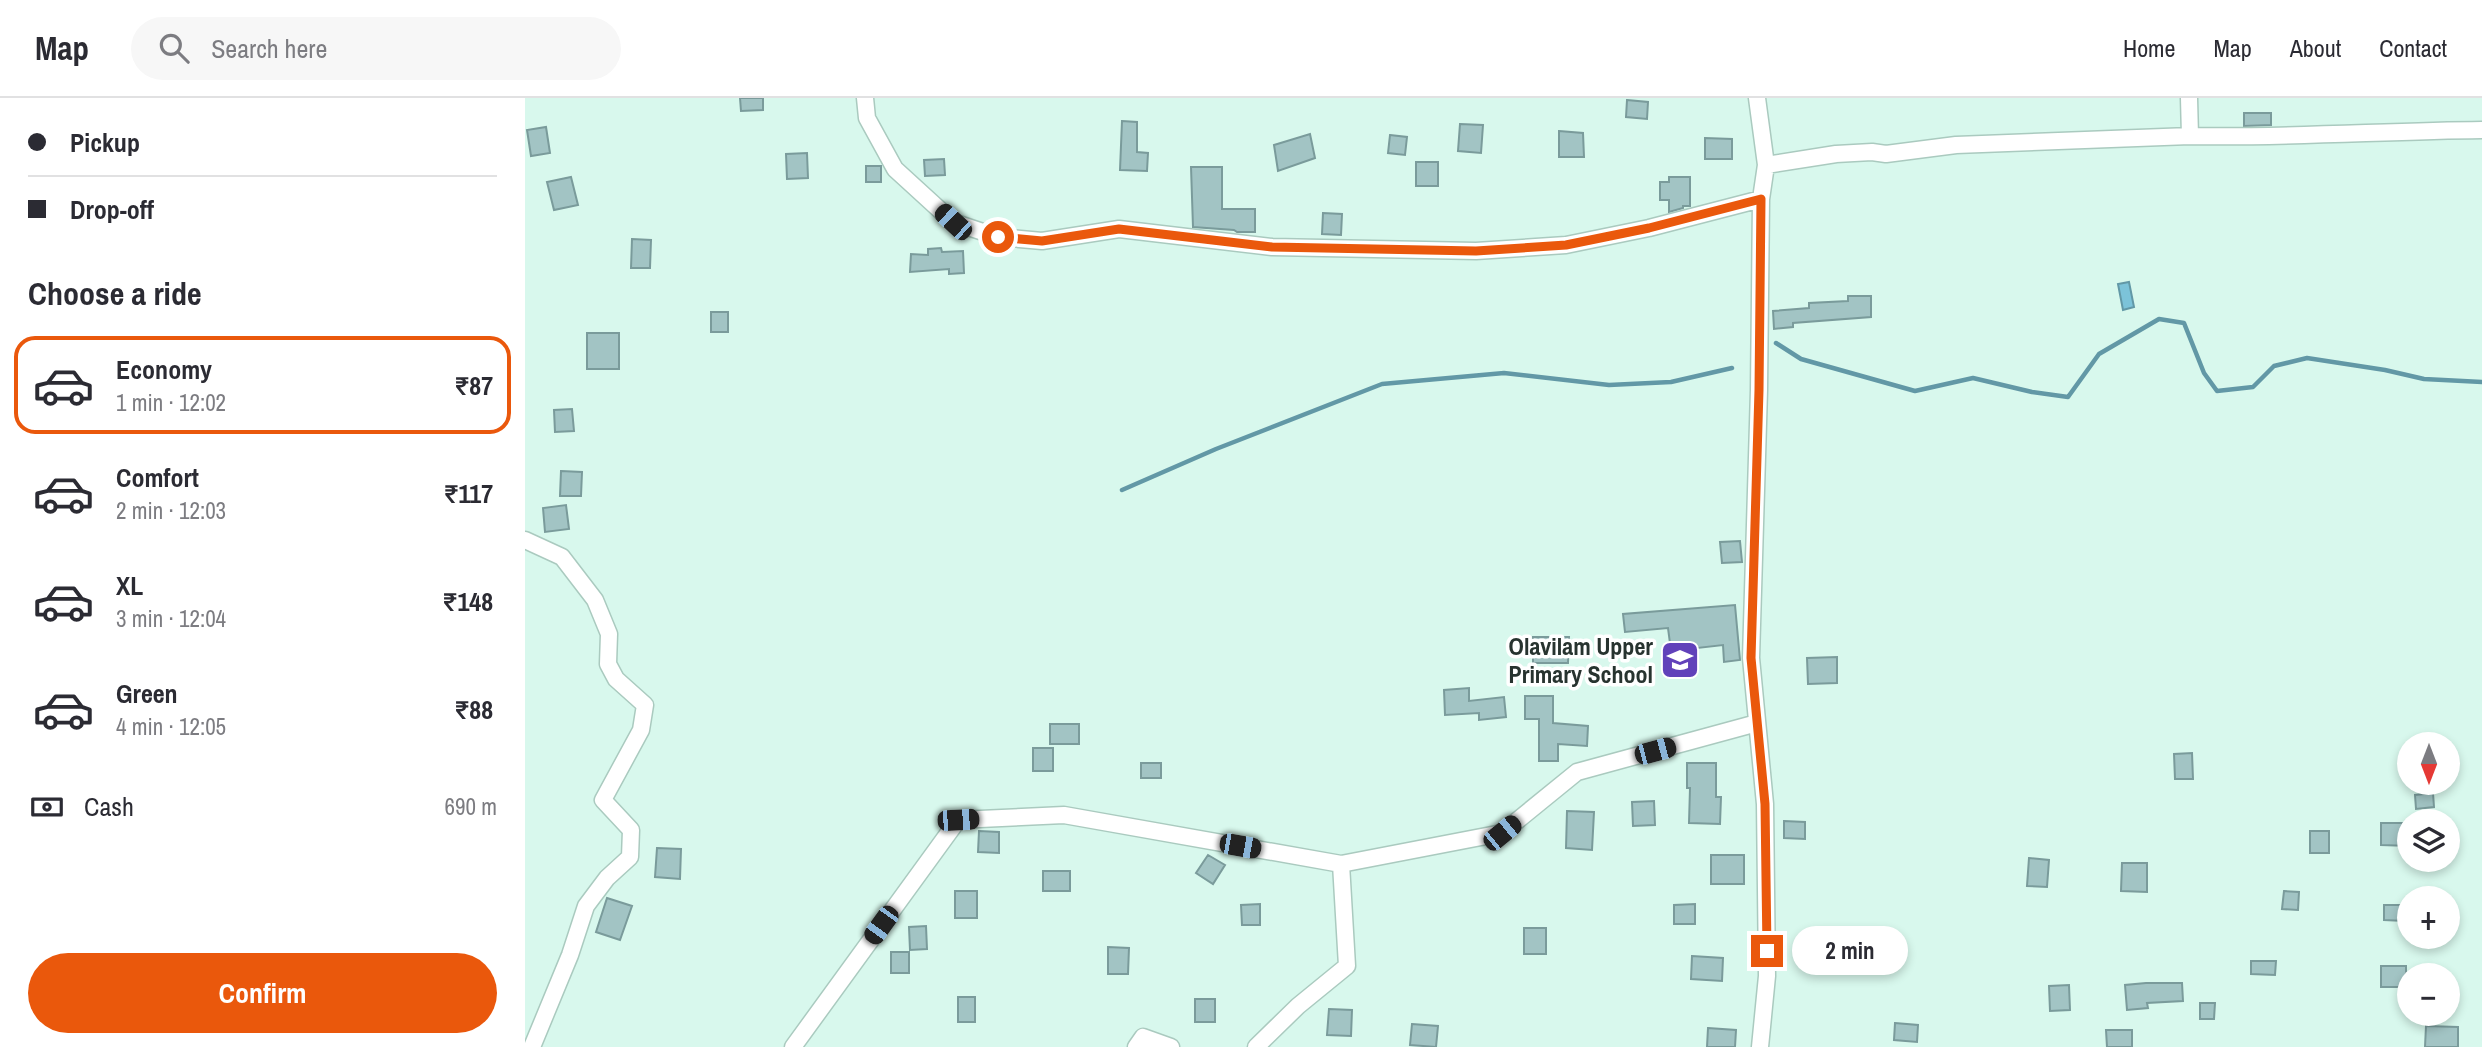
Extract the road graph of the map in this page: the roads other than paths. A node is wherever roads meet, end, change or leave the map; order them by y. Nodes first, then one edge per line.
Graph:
1 (865, 98) edge
2 (1757, 98) edge
3 (2189, 98) edge
4 (2482, 130) edge
5 (2190, 136) junction
6 (1766, 165) junction
7 (1761, 199) junction
8 (525, 540) edge
9 (1758, 723) junction
10 (1341, 864) junction
11 (532, 1047) edge
12 (793, 1047) edge
13 (1136, 1047) edge
14 (1171, 1047) edge
15 (1256, 1047) edge
16 (1760, 1047) edge

1 - 7 street
2 - 6 street
3 - 5 street
4 - 5 street
5 - 6 street
6 - 7 street
7 - 9 street
8 - 11 street
9 - 10 street
9 - 16 street
10 - 12 street
10 - 15 street
13 - 14 street

